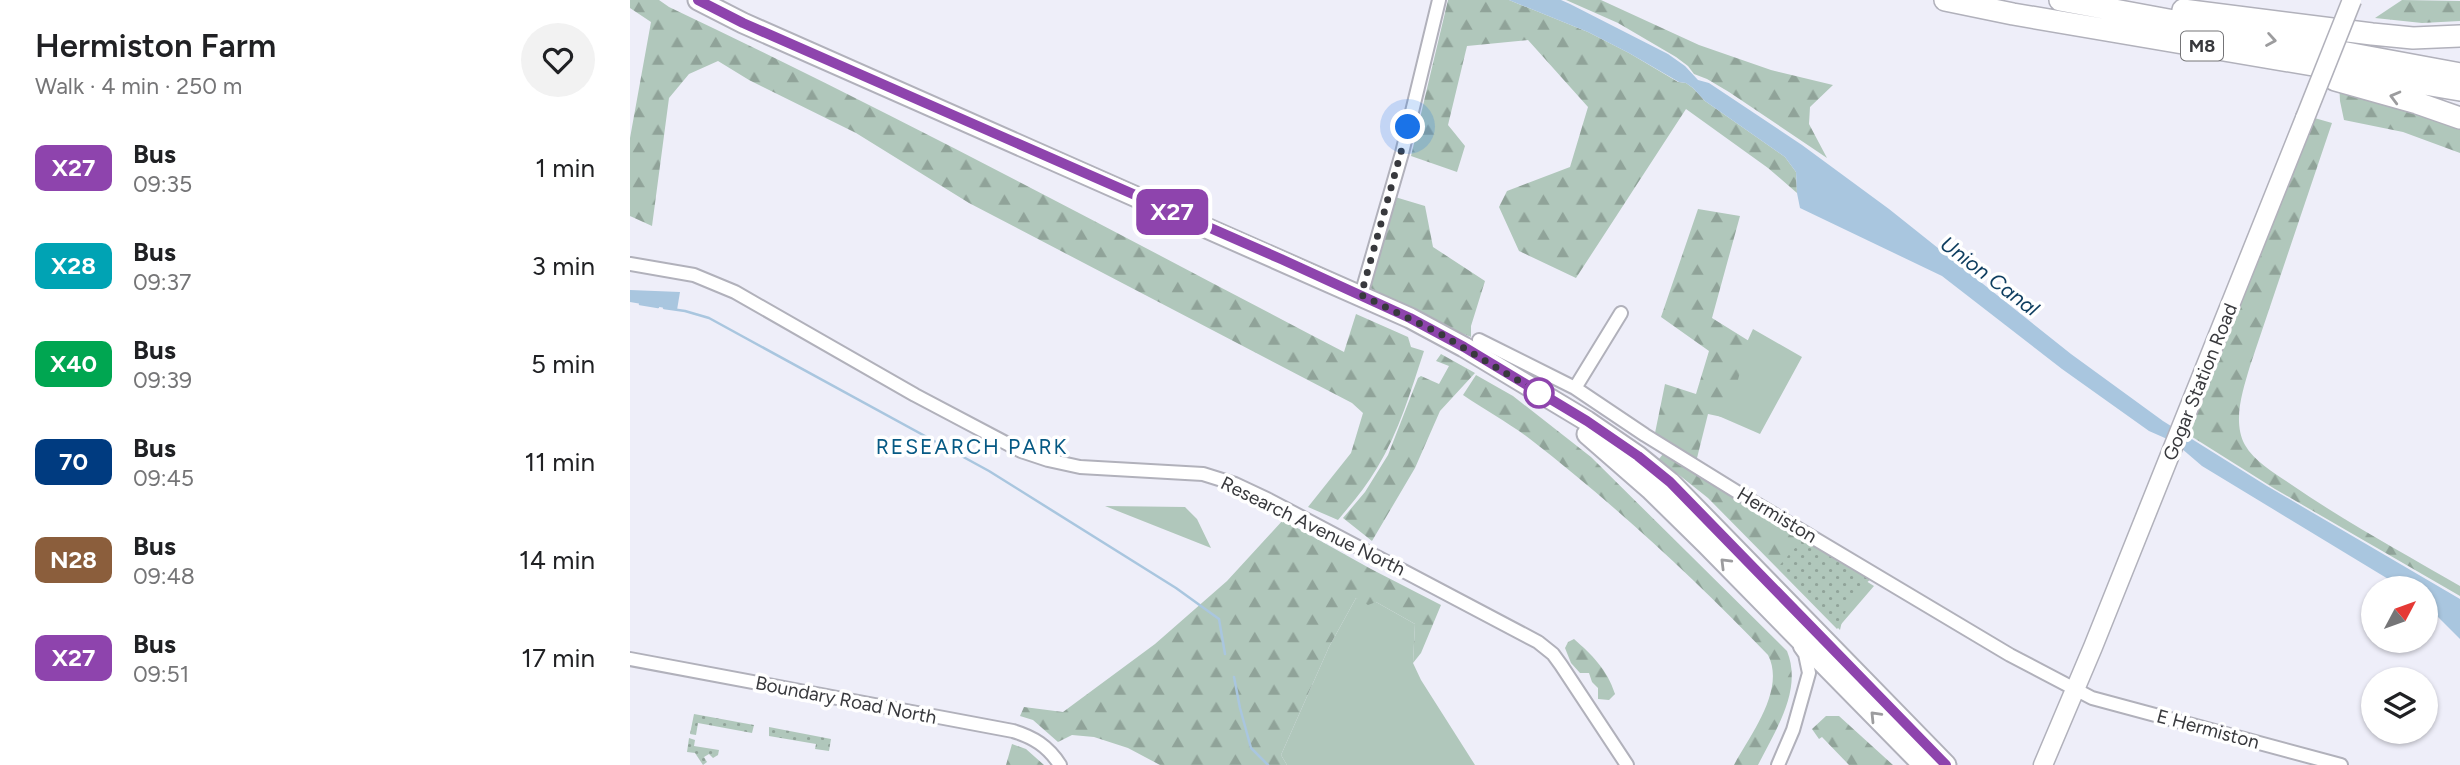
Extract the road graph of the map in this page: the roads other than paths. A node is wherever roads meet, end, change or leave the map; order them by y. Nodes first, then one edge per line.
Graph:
1 (698, 0) edge
2 (1439, 0) edge
3 (1945, 0) edge
4 (2060, 0) edge
5 (2119, 0) edge
6 (2352, 0) edge
7 (2013, 14) junction
8 (2460, 36) edge
9 (2460, 74) edge
10 (2460, 90) edge
11 (2460, 118) edge
12 (630, 264) edge
13 (1361, 295) junction
14 (1621, 313) dead end
15 (1479, 340) dead end
16 (1575, 388) junction
17 (1535, 391) junction
18 (1773, 611) junction
19 (630, 659) edge
20 (2076, 690) junction
21 (1057, 761) edge
22 (2041, 764) edge
23 (1627, 765) edge
24 (1779, 765) edge
25 (1923, 765) edge
26 (1946, 765) edge
27 (2341, 765) edge

1 - 13 main road
2 - 13 street
3 - 7 highway, M8
4 -> 9 highway, M8
5 - 8 highway, M8
6 - 20 street, Gogar Station Road, bridge
7 - 10 highway, M8
11 -> 7 highway, M8
12 - 23 street, Research Avenue North
13 - 17 main road
14 - 16 street
15 - 16 street, Hermiston
16 - 20 street, Hermiston
18 -> 17 main road
17 - 26 main road
18 - 24 street
25 -> 18 main road
19 - 21 street, Boundary Road North
20 - 22 street, Gogar Station Road
20 - 27 street, E Hermiston

